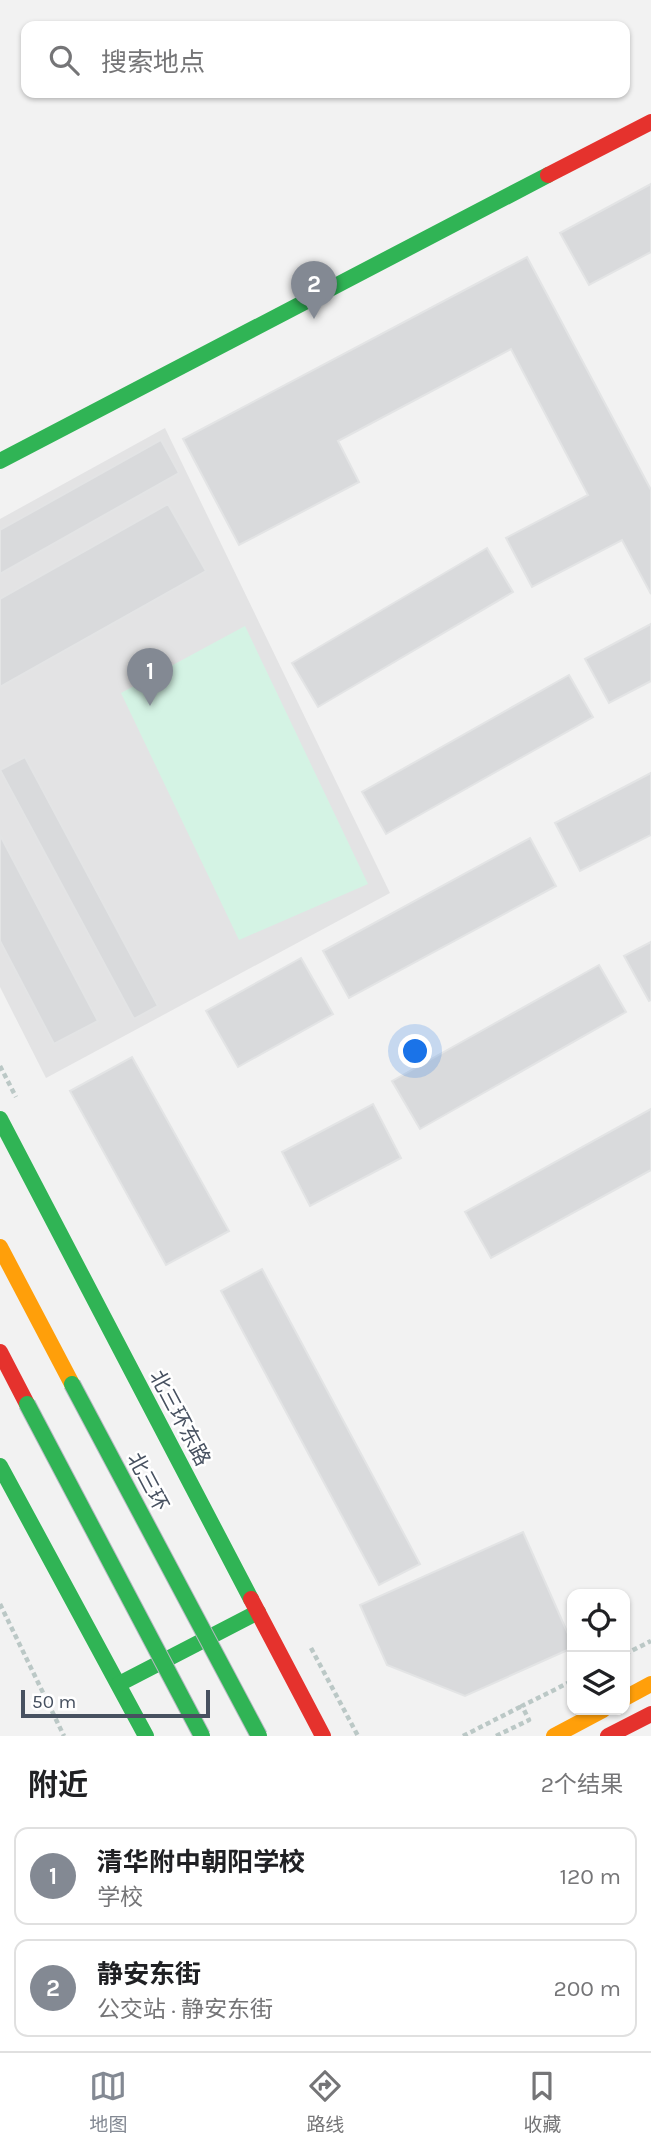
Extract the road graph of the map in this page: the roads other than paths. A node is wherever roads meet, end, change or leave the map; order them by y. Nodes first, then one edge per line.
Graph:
1 (651, 122) edge
2 (0, 461) edge
3 (0, 1119) edge
4 (0, 1247) edge
5 (0, 1352) edge
6 (0, 1466) edge
7 (258, 1612) junction
8 (119, 1684) junction
9 (651, 1684) edge
10 (630, 1695) edge
11 (651, 1714) edge
12 (594, 1715) edge
13 (146, 1736) edge
14 (202, 1736) edge
15 (259, 1736) edge
16 (323, 1736) edge
17 (554, 1736) edge
18 (608, 1736) edge

1 - 2 main road
3 - 7 main road, 北三环东路
4 - 15 main road, 北三环, bridge
5 - 14 main road, bridge
6 - 8 main road
7 - 8 main road
7 - 16 main road, 北三环东路
8 - 13 main road
9 - 10 main road
11 - 18 main road
12 - 17 main road

